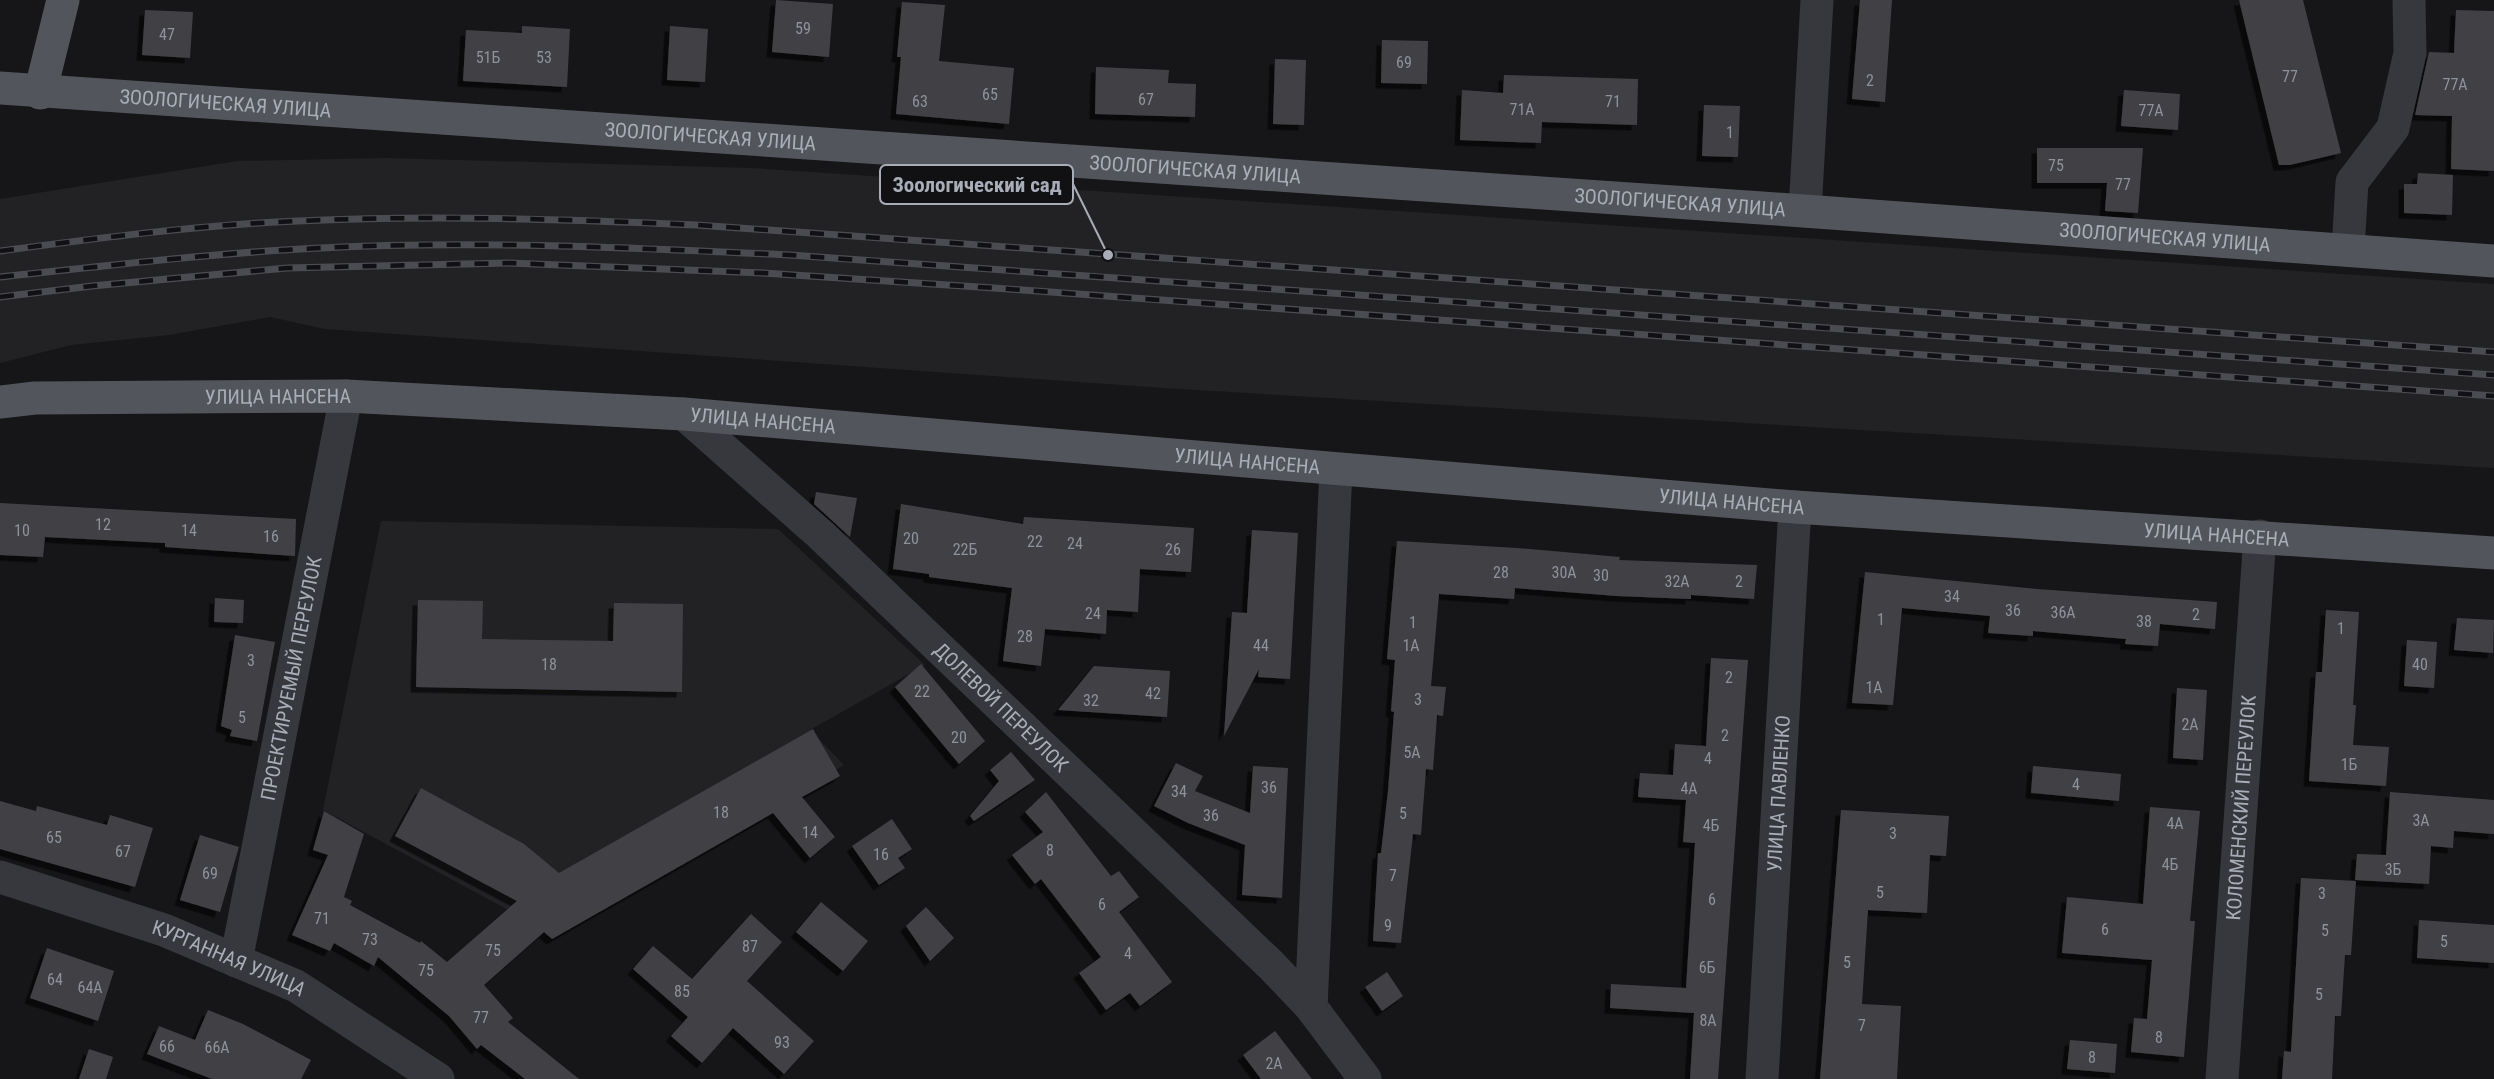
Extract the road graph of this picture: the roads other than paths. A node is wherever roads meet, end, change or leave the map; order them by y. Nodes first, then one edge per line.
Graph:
1 (63, 0) edge
2 (1817, 0) edge
3 (2409, 0) edge
4 (0, 88) edge
5 (40, 93) junction
6 (1805, 211) junction
7 (2348, 250) junction
8 (2494, 261) edge
9 (346, 396) junction
10 (0, 402) edge
11 (684, 414) junction
12 (1336, 470) junction
13 (1795, 507) junction
14 (2260, 536) junction
15 (2494, 553) edge
16 (0, 877) edge
17 (236, 961) junction
18 (1311, 1007) junction
19 (438, 1079) edge
20 (1365, 1079) edge
21 (1762, 1079) edge
22 (2222, 1079) edge

1 - 5 main road
2 - 6 street
3 - 7 street
4 - 5 main road, ЗООЛОГИЧЕСКАЯ УЛИЦА
5 - 6 main road, ЗООЛОГИЧЕСКАЯ УЛИЦА
6 - 7 main road, ЗООЛОГИЧЕСКАЯ УЛИЦА
7 - 8 main road
9 - 10 main road, УЛИЦА НАНСЕНА
9 - 11 main road, УЛИЦА НАНСЕНА
9 - 17 street, ПРОЕКТИРУЕМЫЙ ПЕРЕУЛОК
11 - 12 main road, УЛИЦА НАНСЕНА
11 - 18 street, ДОЛЕВОЙ ПЕРЕУЛОК
12 - 13 main road, УЛИЦА НАНСЕНА
12 - 18 street
13 - 14 main road, УЛИЦА НАНСЕНА
13 - 21 street, УЛИЦА ПАВЛЕНКО
14 - 15 main road, УЛИЦА НАНСЕНА
14 - 22 street, КОЛОМЕНСКИЙ ПЕРЕУЛОК
16 - 17 street, КУРГАННАЯ УЛИЦА
17 - 19 street, КУРГАННАЯ УЛИЦА
18 - 20 street, ДОЛЕВОЙ ПЕРЕУЛОК

